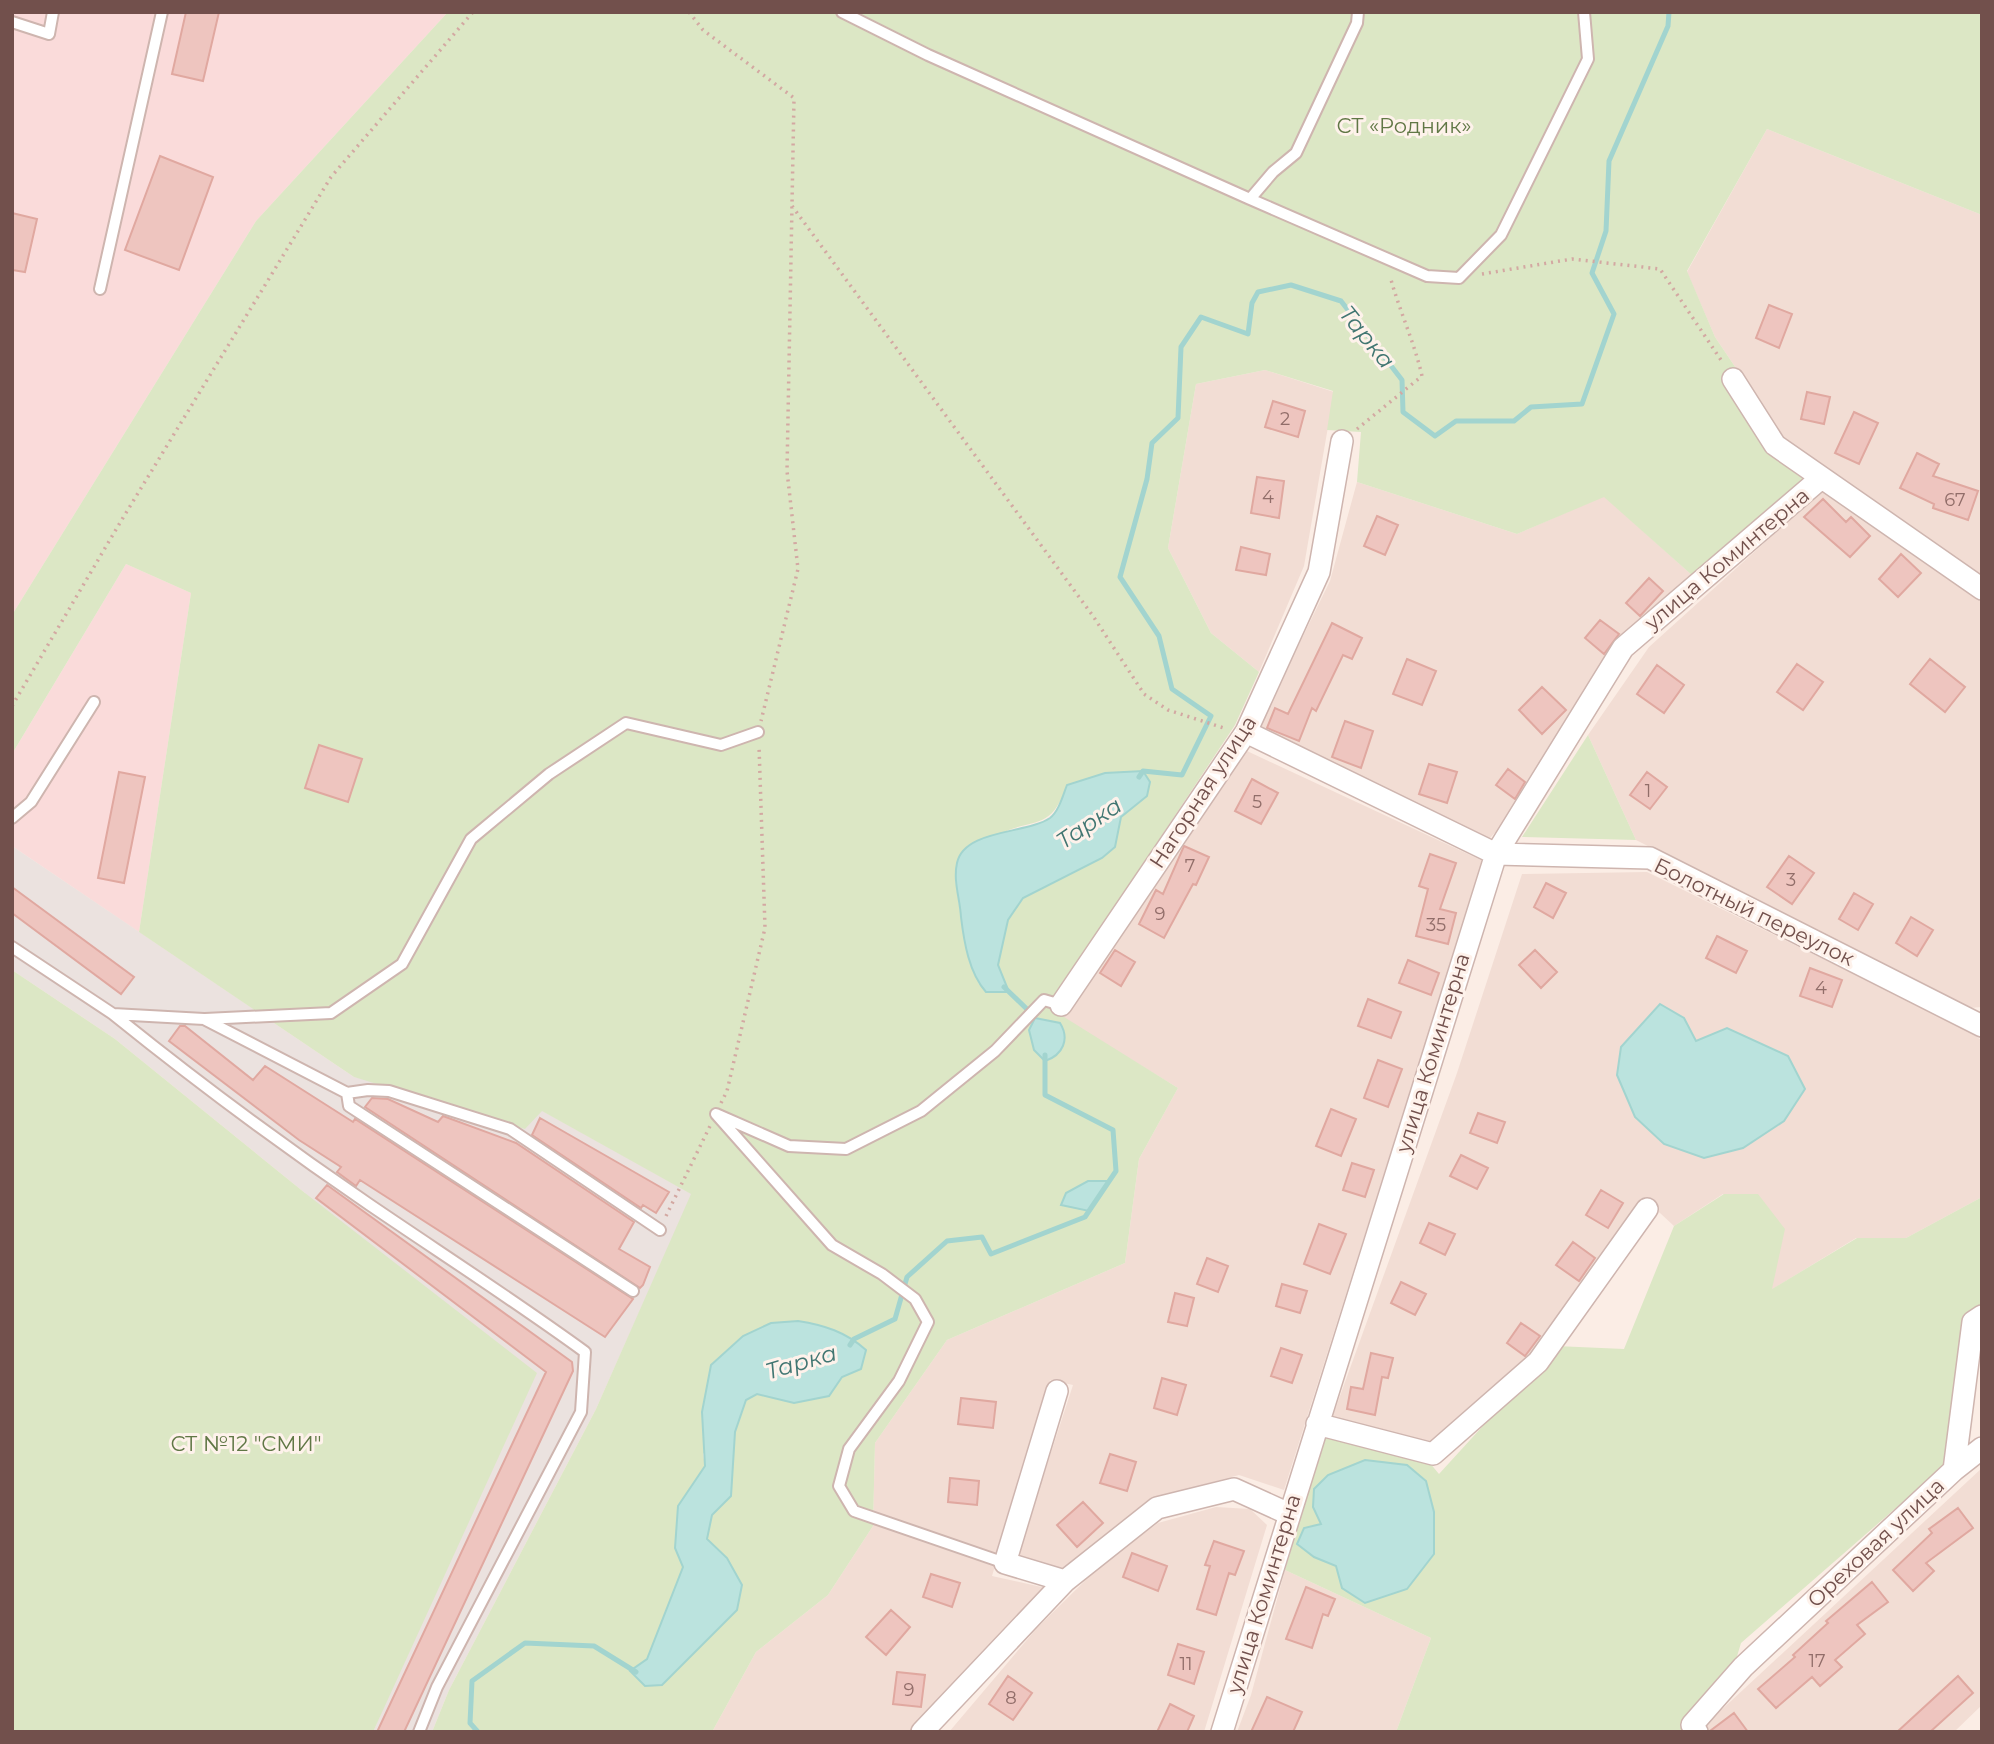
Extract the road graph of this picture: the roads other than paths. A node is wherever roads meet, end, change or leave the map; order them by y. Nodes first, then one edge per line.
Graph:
1 (53, 12) edge
2 (162, 12) edge
3 (842, 12) edge
4 (1358, 12) edge
5 (1584, 12) edge
6 (12, 22) edge
7 (1250, 199) junction
8 (100, 289) dead end
9 (1733, 379) road end
10 (1342, 441) dead end
11 (1820, 480) junction
12 (1982, 589) edge
13 (94, 702) dead end
14 (758, 732) road end
15 (1246, 732) junction
16 (12, 818) edge
17 (1496, 854) junction
18 (12, 947) edge
19 (1053, 1002) joint
20 (113, 1014) junction
21 (204, 1019) junction
22 (1982, 1026) edge
23 (347, 1093) junction
24 (1647, 1209) dead end
25 (660, 1230) road end
26 (632, 1291) dead end
27 (1982, 1317) edge
28 (1057, 1391) dead end
29 (1317, 1424) junction
30 (1982, 1448) edge
31 (1954, 1470) junction
32 (1289, 1514) junction
33 (1005, 1563) junction
34 (1065, 1581) junction
35 (419, 1732) edge
36 (922, 1732) edge
37 (1222, 1732) edge
38 (1697, 1732) edge

1 - 6 lane
2 - 8 lane
3 - 7 lane
4 - 7 lane
5 - 7 lane
9 - 11 street, улица Коминтерна
10 - 15 street, Нагорная улица
11 - 12 street, улица Коминтерна
11 - 17 street, улица Коминтерна
13 - 16 lane
14 - 21 lane
15 - 17 street, Болотный переулок
15 - 19 street, Нагорная улица
17 - 22 street, Болотный переулок
17 - 29 street, улица Коминтерна
18 - 20 lane
19 - 33 lane
20 - 21 lane
20 - 35 lane
21 - 23 lane
23 - 25 lane
23 - 26 lane
24 - 29 street
27 - 31 street, Ореховая улица
28 - 33 street
29 - 32 street, улица Коминтерна
30 - 31 street
31 - 38 street, Ореховая улица
32 - 34 street
32 - 37 street, улица Коминтерна
33 - 34 street
34 - 36 street

